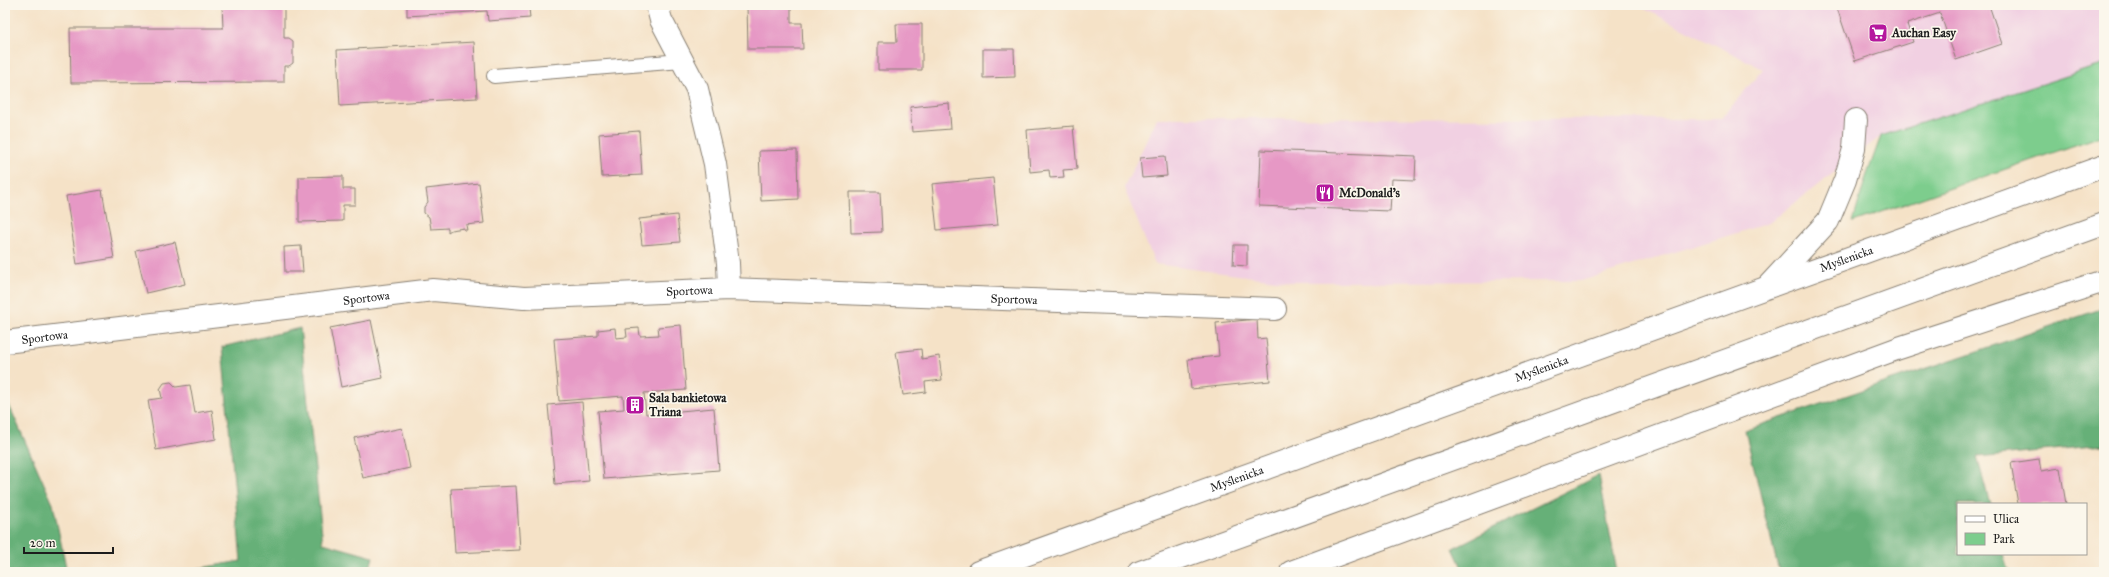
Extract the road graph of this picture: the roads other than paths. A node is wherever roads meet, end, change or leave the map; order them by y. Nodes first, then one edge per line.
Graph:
1 (657, 5) edge
2 (682, 61) junction
3 (494, 76) dead end
4 (1856, 120) dead end
5 (2104, 166) edge
6 (2104, 224) edge
7 (2104, 281) edge
8 (1767, 287) junction
9 (729, 289) junction
10 (1275, 309) dead end
11 (5, 342) edge
12 (978, 572) edge
13 (1140, 572) edge
14 (1292, 572) edge

1 - 2 main road, Sportowa
2 - 3 lane
2 - 9 main road, Sportowa
4 - 8 main road
5 - 8 main road, Myślenicka
6 - 13 main road
7 - 14 main road
8 - 12 main road, Myślenicka
9 - 10 main road, Sportowa
9 - 11 main road, Sportowa

